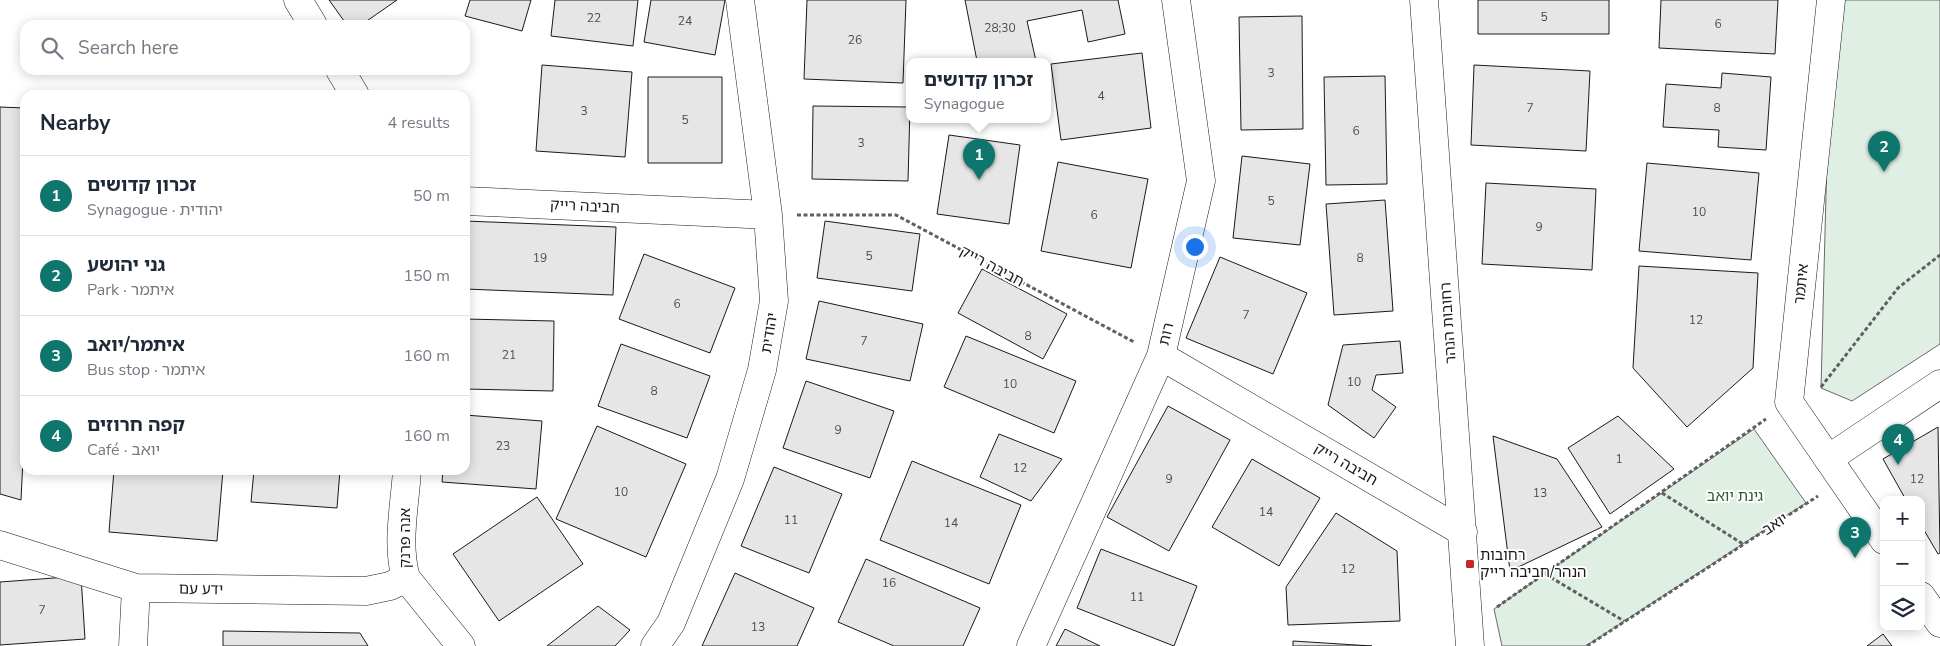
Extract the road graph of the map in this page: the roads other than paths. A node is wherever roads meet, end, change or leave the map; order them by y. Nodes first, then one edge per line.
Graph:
1 (298, 0) edge
2 (740, 0) edge
3 (1176, 0) edge
4 (1424, 0) edge
5 (1831, 0) edge
6 (310, 20) edge
7 (343, 75) edge
8 (352, 90) edge
9 (470, 201) edge
10 (768, 215) junction
11 (1161, 356) junction
12 (1940, 384) edge
13 (1828, 459) junction
14 (407, 475) edge
15 (1463, 532) junction
16 (1880, 534) edge
17 (0, 545) edge
18 (406, 578) junction
19 (136, 588) junction
20 (1925, 602) edge
21 (1940, 623) edge
22 (133, 646) edge
23 (461, 646) edge
24 (655, 646) edge
25 (1031, 646) edge
26 (1470, 646) edge

1 - 6 street
2 - 10 street, יהודית
3 - 11 street, רות
4 - 15 street, רחובות הנהר
5 - 13 street, איתמר
7 - 8 street
9 - 10 street, חביבה רייק
10 - 24 street, יהודית
11 - 15 street, חביבה רייק
11 - 25 street, רות
12 - 13 street
13 - 16 street
14 - 18 street, אנה פרנק
15 - 26 street, רחובות הנהר
17 - 19 street, ידע עם
18 - 19 street, ידע עם
18 - 23 street, אנה פרנק
19 - 22 street
20 - 21 street

